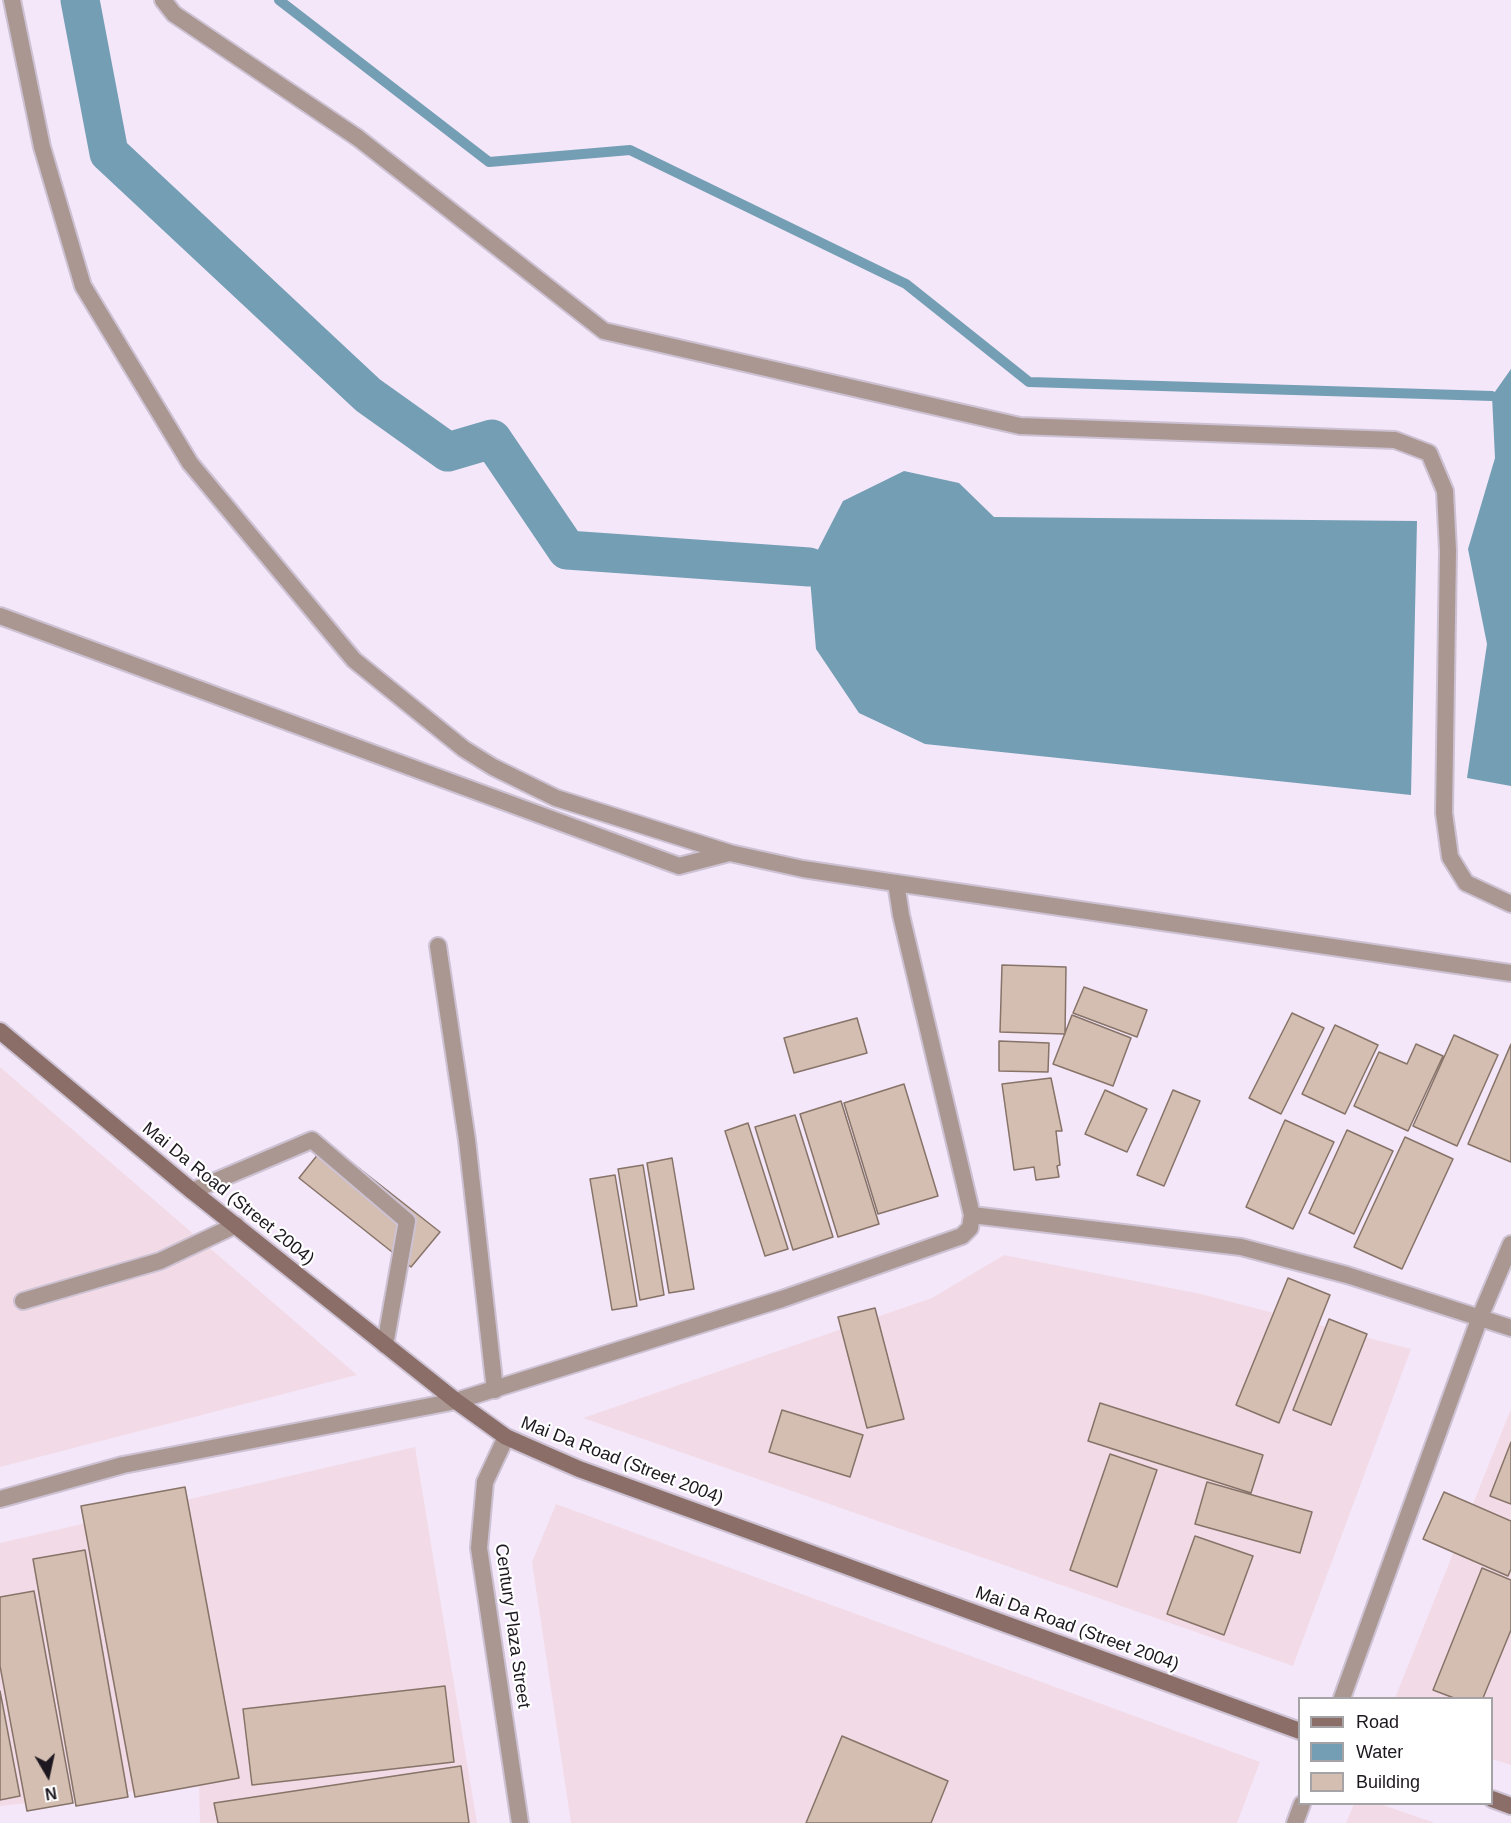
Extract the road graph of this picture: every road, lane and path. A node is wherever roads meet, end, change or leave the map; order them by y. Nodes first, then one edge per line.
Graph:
1 (12, 0) edge
2 (163, 0) edge
3 (0, 616) edge
4 (493, 767) junction
5 (472, 787) junction
6 (730, 853) junction
7 (896, 883) junction
8 (1511, 904) edge
9 (438, 946) dead end
10 (1511, 973) edge
11 (0, 1031) edge
12 (192, 1191) junction
13 (972, 1215) junction
14 (236, 1225) junction
15 (1511, 1244) edge
16 (23, 1301) dead end
17 (1480, 1317) junction
18 (1511, 1328) edge
19 (385, 1345) junction
20 (495, 1390) junction
21 (456, 1401) junction
22 (506, 1437) junction
23 (0, 1499) edge
24 (1342, 1697) edge
25 (1298, 1731) edge
26 (1493, 1800) edge
27 (1301, 1805) edge
28 (1511, 1806) edge
29 (520, 1823) edge
30 (1294, 1823) edge

1 - 4 street
2 - 8 street
3 - 5 street
4 - 5 street
4 - 6 street
5 - 6 street
6 - 7 street
7 - 10 street
7 - 13 street
9 - 20 street
11 - 12 main road, Mai Da Road (Street 2004)
12 - 14 main road, Mai Da Road (Street 2004)
12 - 19 street
13 - 17 street
13 - 20 street
14 - 16 street
14 - 19 main road, Mai Da Road (Street 2004)
15 - 17 street
17 - 18 street
17 - 24 street
19 - 21 main road, Mai Da Road (Street 2004)
20 - 21 street
21 - 22 main road, Mai Da Road (Street 2004)
21 - 23 street
22 - 25 main road, Mai Da Road (Street 2004)
22 - 29 street, Century Plaza Street
26 - 28 main road
27 - 30 street

